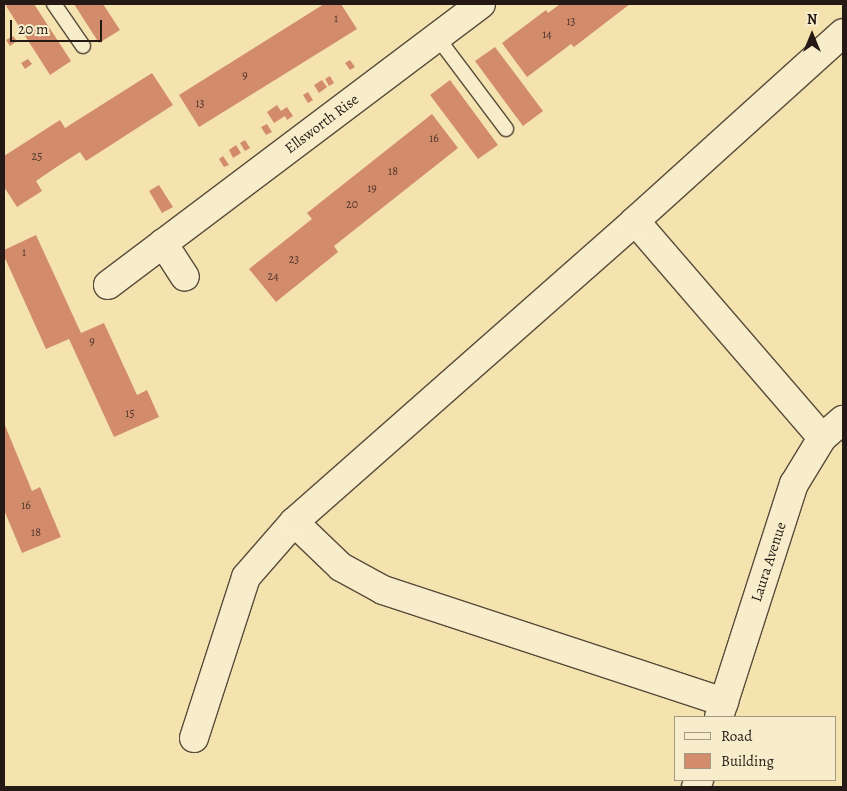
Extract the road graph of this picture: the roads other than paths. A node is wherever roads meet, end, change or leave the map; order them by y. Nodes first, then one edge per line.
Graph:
1 (54, 4) edge
2 (481, 4) edge
3 (843, 33) edge
4 (437, 37) junction
5 (83, 46) dead end
6 (506, 130) dead end
7 (634, 221) junction
8 (163, 243) junction
9 (185, 277) dead end
10 (108, 285) dead end
11 (843, 420) edge
12 (822, 438) junction
13 (294, 522) junction
14 (721, 710) edge
15 (194, 738) dead end

1 - 5 lane
2 - 4 street, Ellsworth Rise
3 - 7 street
4 - 6 lane
4 - 8 street, Ellsworth Rise
7 - 12 street
7 - 13 street
8 - 9 street
8 - 10 street, Ellsworth Rise
11 - 12 street, Laura Avenue
12 - 14 street, Laura Avenue
13 - 14 street
13 - 15 street

